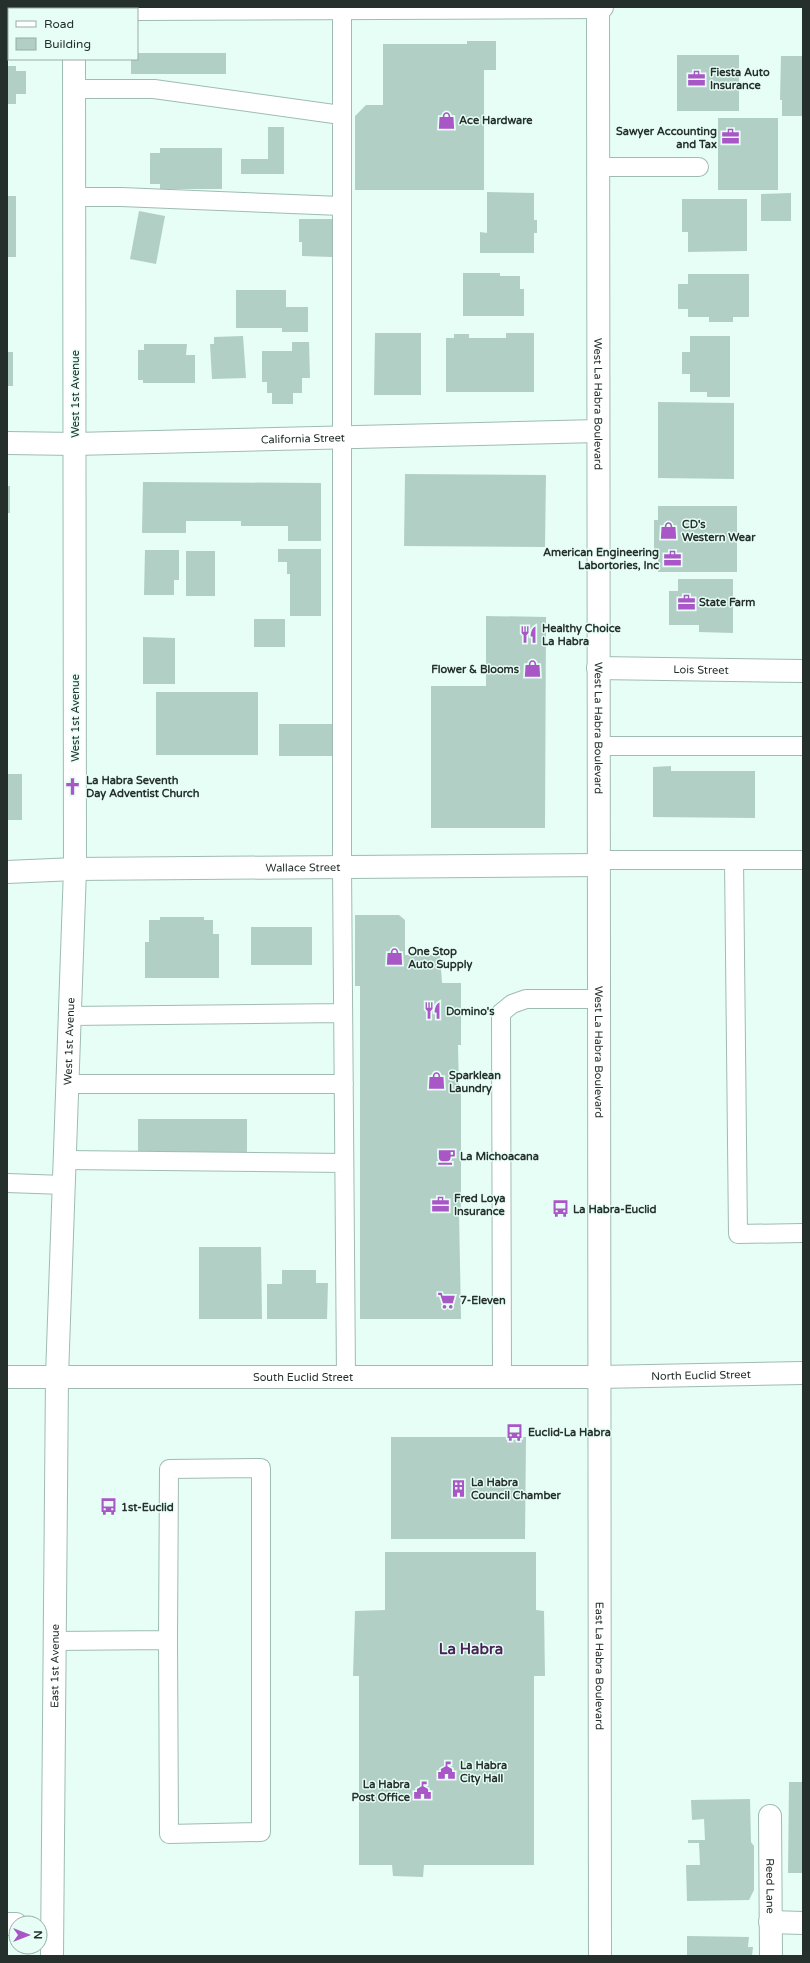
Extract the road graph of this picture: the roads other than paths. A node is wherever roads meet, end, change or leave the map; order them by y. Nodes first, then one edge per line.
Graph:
1 (598, 7) edge
2 (602, 7) edge
3 (342, 8) edge
4 (138, 9) edge
5 (74, 60) edge
6 (74, 90) junction
7 (341, 115) junction
8 (598, 167) junction
9 (699, 167) dead end
10 (75, 197) junction
11 (341, 206) junction
12 (598, 431) junction
13 (341, 438) junction
14 (7, 443) edge
15 (75, 444) junction
16 (598, 668) junction
17 (803, 671) edge
18 (599, 746) junction
19 (803, 746) edge
20 (734, 860) junction
21 (803, 860) edge
22 (599, 862) junction
23 (342, 867) junction
24 (75, 869) junction
25 (7, 872) edge
26 (599, 999) junction
27 (343, 1013) junction
28 (70, 1016) junction
29 (67, 1084) junction
30 (344, 1084) junction
31 (65, 1160) junction
32 (344, 1163) junction
33 (7, 1183) edge
34 (64, 1185) junction
35 (803, 1233) edge
36 (803, 1373) edge
37 (56, 1376) junction
38 (346, 1376) junction
39 (502, 1376) junction
40 (599, 1376) junction
41 (7, 1377) edge
42 (168, 1640) junction
43 (54, 1641) junction
44 (770, 1816) dead end
45 (46, 1915) edge
46 (770, 1922) junction
47 (803, 1923) edge
48 (48, 1935) edge
49 (52, 1956) edge
50 (600, 1956) edge
51 (771, 1956) edge

1 - 2 street
1 - 3 street
1 - 8 street, West La Habra Boulevard
3 - 4 street
3 - 7 lane
5 - 6 street, West 1st Avenue
6 - 7 lane
6 - 10 street, West 1st Avenue
7 - 11 lane
8 - 9 lane
8 - 12 street, West La Habra Boulevard
10 - 11 lane
10 - 15 street, West 1st Avenue
11 - 13 lane
12 - 13 street, California Street
12 - 16 street, West La Habra Boulevard
13 - 15 street, California Street
13 - 23 lane
14 - 15 street, California Street
15 - 24 street, West 1st Avenue
16 - 17 street, Lois Street
16 - 18 street, West La Habra Boulevard
18 - 19 lane
18 - 22 street, West La Habra Boulevard
20 - 21 lane
20 - 22 lane
20 - 35 lane
22 - 23 street, Wallace Street
22 - 26 street, West La Habra Boulevard
23 - 24 street, Wallace Street
23 - 27 lane
24 - 25 street, Wallace Street
24 - 28 street, West 1st Avenue
26 - 39 lane
26 - 40 street, West La Habra Boulevard
27 - 28 lane
27 - 30 lane
28 - 29 street, West 1st Avenue
29 - 30 lane
29 - 31 street, West 1st Avenue
30 - 32 lane
31 - 32 lane
31 - 34 street, West 1st Avenue
32 - 38 lane
33 - 34 lane
34 - 37 street, West 1st Avenue
36 - 40 street, North Euclid Street
37 - 38 street, South Euclid Street
37 - 41 street, South Euclid Street
37 - 43 street, East 1st Avenue
38 - 39 street, South Euclid Street
39 - 40 street, South Euclid Street
40 - 50 street, East La Habra Boulevard
42 - 42 lane
42 - 43 lane
43 - 45 street, East 1st Avenue
44 - 46 street, Reed Lane
46 - 47 street
46 - 51 street, Reed Lane
48 - 49 street, East 1st Avenue

